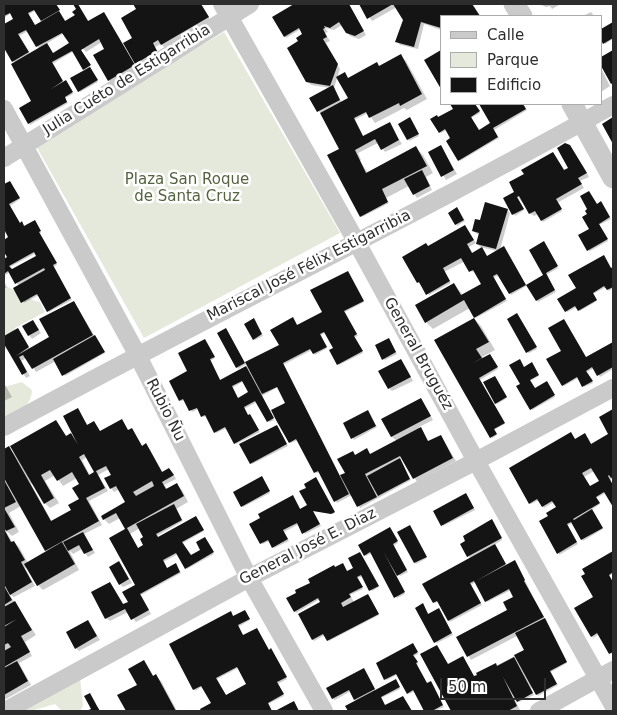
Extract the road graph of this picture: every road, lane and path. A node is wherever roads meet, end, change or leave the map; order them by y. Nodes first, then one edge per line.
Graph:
1 (250, 4) edge
2 (514, 4) edge
3 (225, 10) edge
4 (521, 15) edge
5 (613, 104) edge
6 (4, 110) edge
7 (577, 113) edge
8 (24, 145) junction
9 (4, 158) edge
10 (613, 178) edge
11 (356, 241) junction
12 (137, 354) junction
13 (613, 388) edge
14 (4, 426) edge
15 (476, 461) junction
16 (249, 578) junction
17 (606, 674) edge
18 (613, 705) edge
19 (5, 711) edge
20 (324, 711) edge
21 (539, 711) edge

1 - 3 street, Julia Cuéto de Estigarribia
2 - 4 street
3 - 8 street, Julia Cuéto de Estigarribia
3 - 11 street, General Bruguéz
5 - 7 street, Mariscal José Félix Estigarribia
6 - 8 street, Rubio Ñu
7 - 10 street
7 - 11 street, Mariscal José Félix Estigarribia
8 - 9 street, Julia Cuéto de Estigarribia
8 - 12 street, Rubio Ñu
11 - 12 street, Mariscal José Félix Estigarribia
11 - 15 street, General Bruguéz
12 - 14 street, Mariscal José Félix Estigarribia
12 - 16 street, Rubio Ñu
13 - 15 street, General José E. Diaz
15 - 16 street, General José E. Diaz
15 - 17 street, General Bruguéz
16 - 19 street, General José E. Diaz
16 - 20 street, Rubio Ñu
17 - 18 street, General Bruguéz
17 - 21 street

